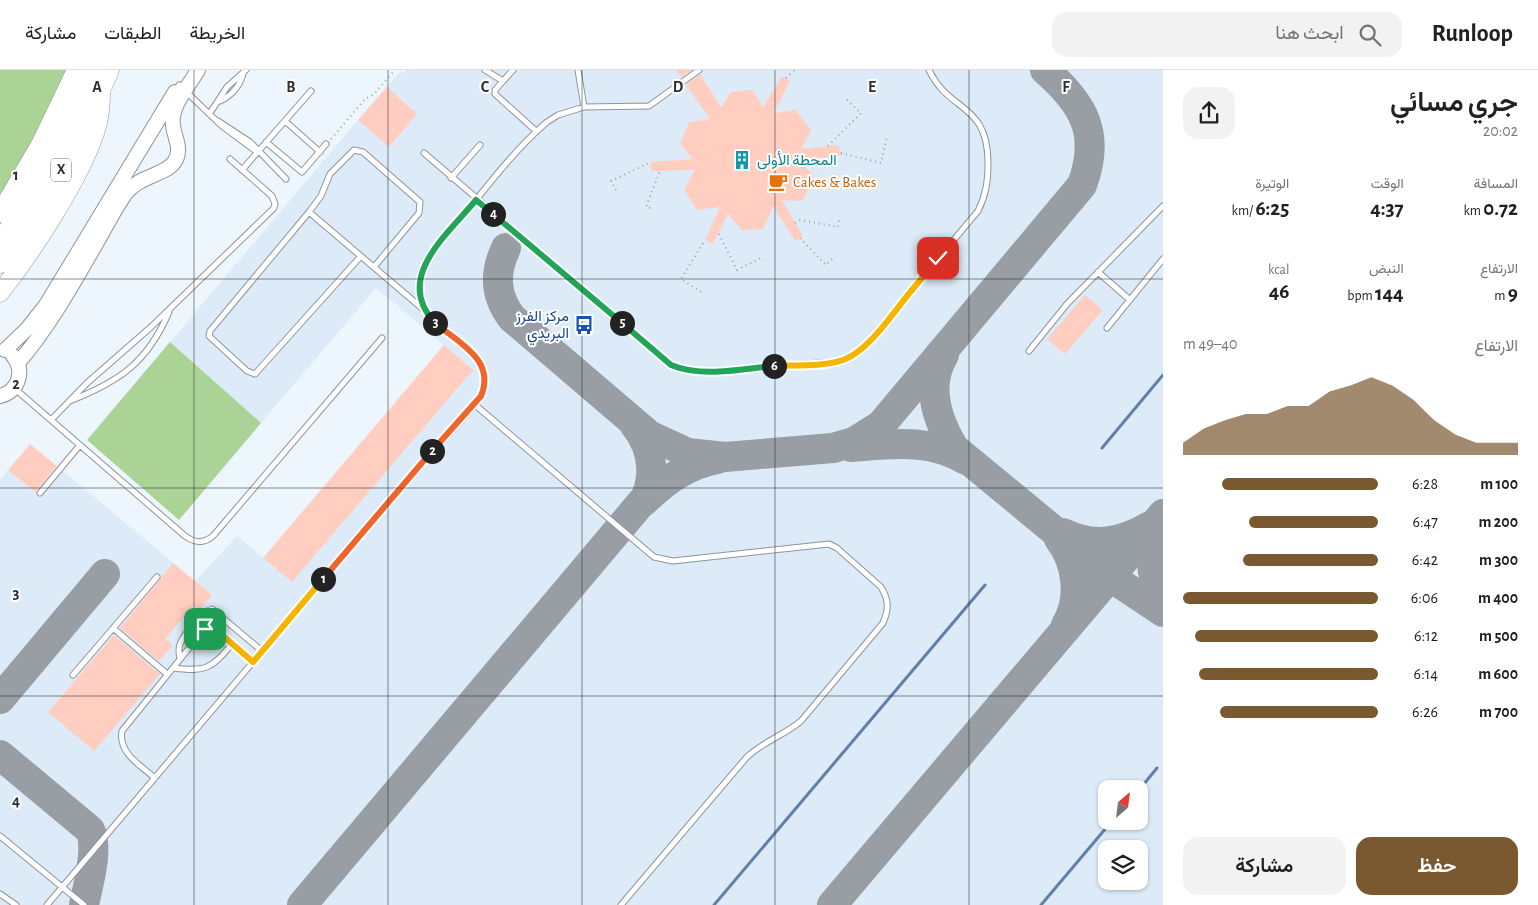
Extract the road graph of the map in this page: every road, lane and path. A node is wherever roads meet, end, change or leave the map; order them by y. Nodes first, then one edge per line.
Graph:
1 (76, 70) edge
2 (92, 70) edge
3 (110, 70) edge
4 (188, 70) edge
5 (198, 70) edge
6 (395, 70) edge
7 (484, 70) edge
8 (513, 70) edge
9 (578, 70) edge
10 (699, 70) edge
11 (795, 70) edge
12 (929, 70) edge
13 (244, 72) edge
14 (786, 78) dead end
15 (503, 81) junction
16 (182, 88) junction
17 (311, 91) dead end
18 (101, 92) junction
19 (846, 99) dead end
20 (584, 108) junction
21 (210, 113) junction
22 (284, 121) junction
23 (536, 131) junction
24 (887, 136) dead end
25 (266, 142) junction
26 (326, 144) joint
27 (480, 145) dead end
28 (828, 146) dead end
29 (257, 152) junction
30 (320, 152) junction
31 (424, 153) dead end
32 (841, 153) dead end
33 (230, 159) dead end
34 (651, 162) dead end
35 (242, 170) junction
36 (660, 171) dead end
37 (451, 178) junction
38 (286, 179) dead end
39 (616, 190) dead end
40 (476, 200) junction
41 (1163, 206) edge
42 (650, 208) dead end
43 (309, 212) junction
44 (0, 213) edge
45 (839, 220) dead end
46 (795, 223) dead end
47 (718, 234) dead end
48 (800, 238) dead end
49 (705, 240) dead end
50 (0, 242) edge
51 (361, 256) junction
52 (835, 256) dead end
53 (763, 257) dead end
54 (1163, 259) edge
55 (0, 264) edge
56 (374, 267) junction
57 (74, 270) junction
58 (1098, 272) junction
59 (701, 292) dead end
60 (0, 293) edge
61 (1130, 300) junction
62 (171, 307) junction
63 (424, 309) junction
64 (1108, 328) dead end
65 (382, 338) dead end
66 (2, 349) edge
67 (1029, 351) dead end
68 (18, 363) junction
69 (14, 388) junction
70 (0, 396) edge
71 (67, 403) junction
72 (474, 404) junction
73 (51, 420) junction
74 (80, 445) junction
75 (40, 493) dead end
76 (157, 577) dead end
77 (114, 628) junction
78 (232, 644) junction
79 (262, 651) junction
80 (180, 659) junction
81 (253, 662) junction
82 (173, 668) junction
83 (167, 674) junction
84 (73, 675) dead end
85 (155, 778) junction
86 (0, 836) edge
87 (63, 887) junction
88 (0, 894) edge
89 (16, 905) edge
90 (47, 905) edge
91 (84, 905) edge
92 (621, 905) edge

1 - 44 highway
2 - 50 highway, X
3 - 18 highway, X
4 - 16 street
5 - 16 street
6 - 26 path
7 - 15 lane
8 - 15 lane
9 - 20 lane
10 - 20 lane
11 - 14 path
12 - 40 lane
13 - 21 lane
15 - 23 lane
16 - 21 lane
16 - 57 street
16 - 57 street
17 - 22 lane
18 - 55 highway, X
18 - 60 highway
19 - 28 path
20 - 23 lane
21 - 29 lane
22 - 25 lane
22 - 30 lane
23 - 40 lane
24 - 32 path
25 - 29 lane
25 - 30 lane
26 - 30 lane
27 - 37 lane
29 - 35 lane
29 - 38 lane
31 - 37 lane
33 - 35 lane
34 - 39 path
35 - 62 lane
36 - 42 path
37 - 40 lane
40 - 63 lane
41 - 58 lane
43 - 51 lane
43 - 51 lane
43 - 56 lane
45 - 46 path
47 - 53 path
48 - 52 path
49 - 59 path
51 - 56 lane
54 - 61 lane
56 - 63 lane
57 - 66 street
57 - 68 street
58 - 61 lane
58 - 67 lane
61 - 64 lane
62 - 71 lane
62 - 71 lane
63 - 72 lane
65 - 74 lane
66 - 68 street
68 - 69 street
69 - 70 street
69 - 73 lane
71 - 73 lane
72 - 79 lane
72 - 92 lane
73 - 74 lane
74 - 75 lane
76 - 77 lane
77 - 83 lane
77 - 84 lane
78 - 80 lane
78 - 81 lane
78 - 82 lane
79 - 80 lane
79 - 81 lane
80 - 82 lane
81 - 85 lane
82 - 83 lane
83 - 85 lane
85 - 87 lane
86 - 87 lane
87 - 90 lane
87 - 91 lane
88 - 89 lane

